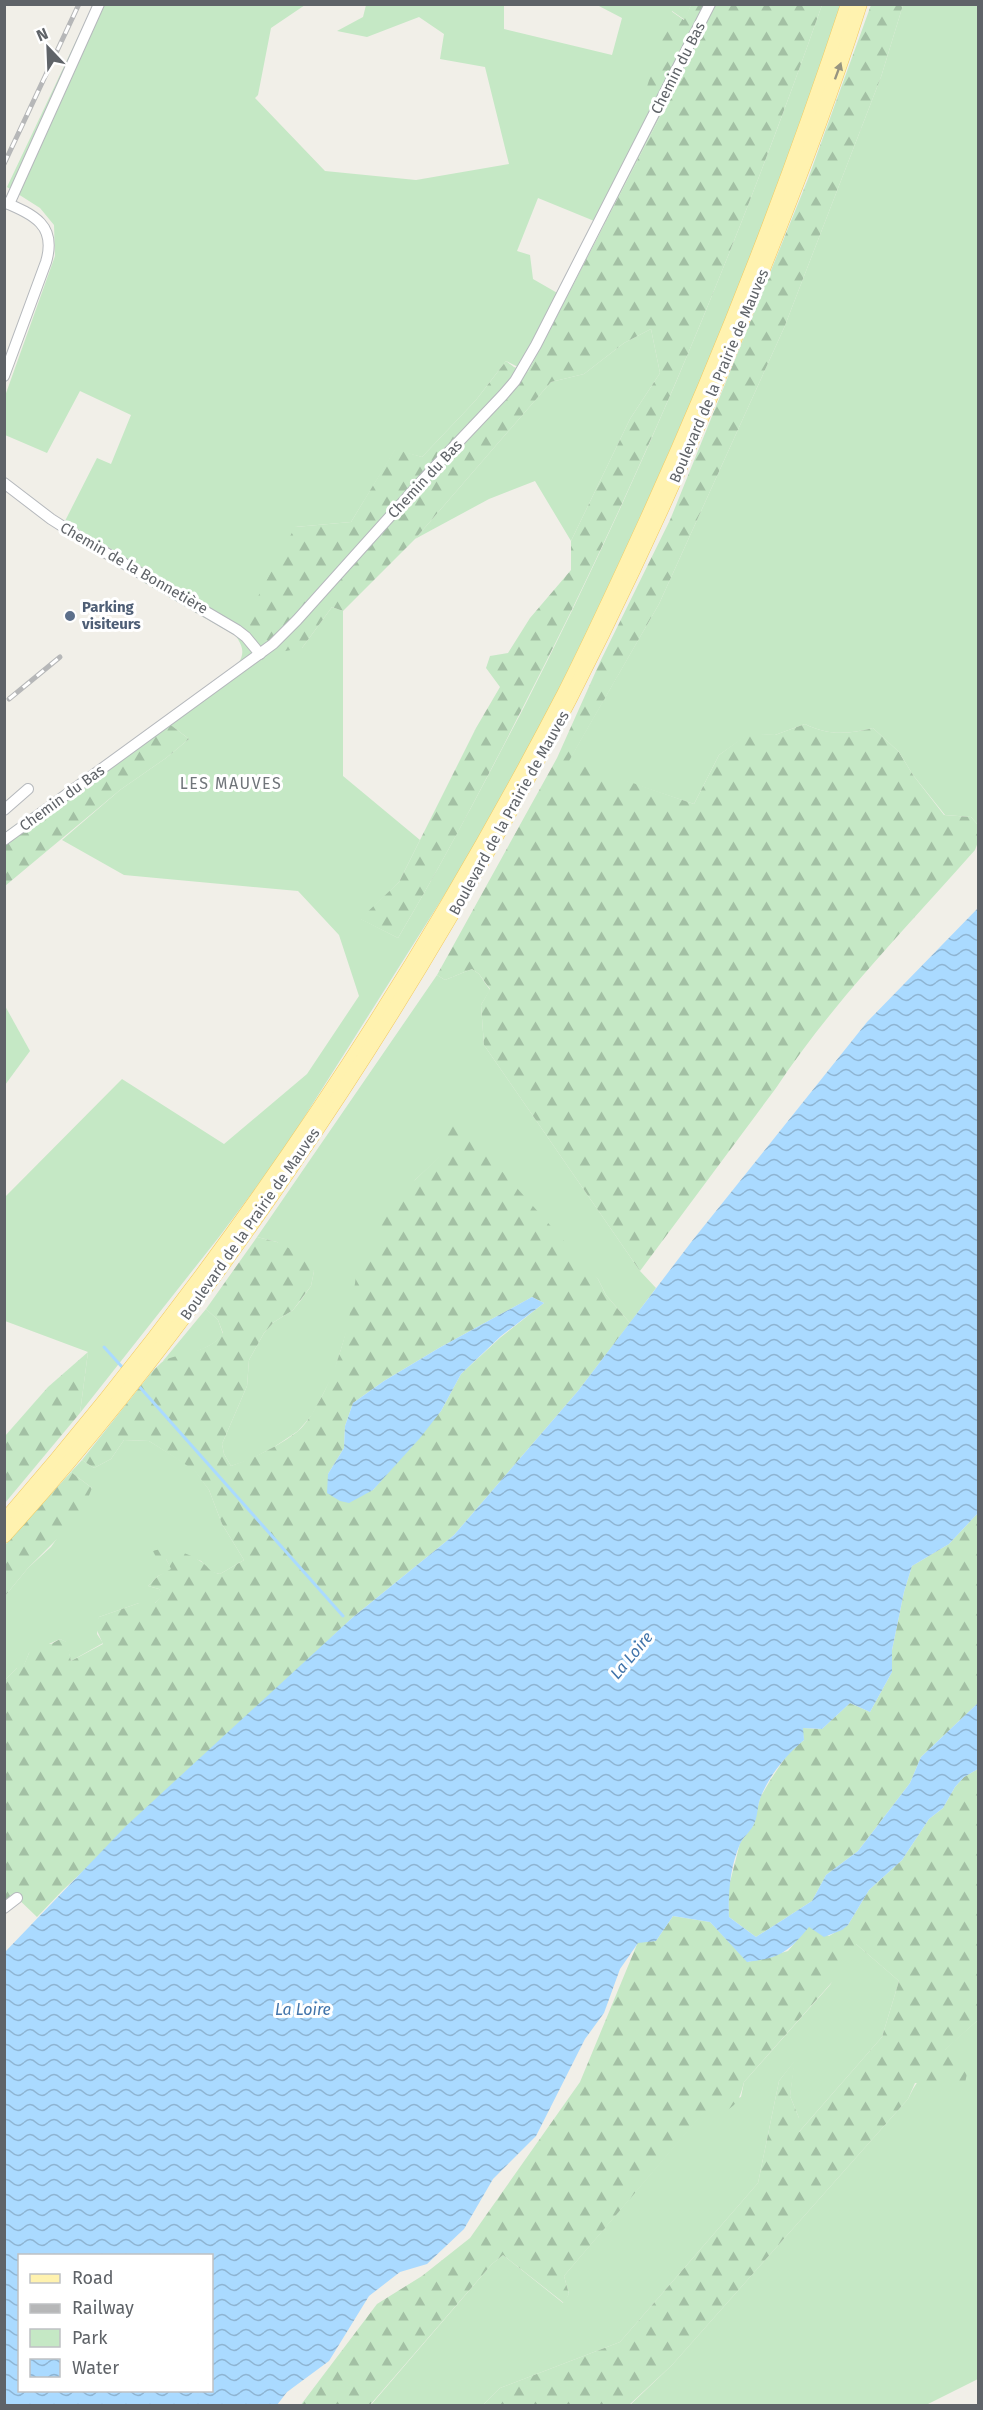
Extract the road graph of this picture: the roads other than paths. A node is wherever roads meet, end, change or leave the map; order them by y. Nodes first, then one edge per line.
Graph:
1 (99, 4) edge
2 (710, 4) edge
3 (848, 4) edge
4 (860, 4) edge
5 (7, 203) edge
6 (4, 376) edge
7 (4, 483) edge
8 (260, 654) junction
9 (28, 789) dead end
10 (4, 810) edge
11 (4, 840) edge
12 (67, 1447) junction
13 (4, 1513) edge
14 (4, 1521) edge
15 (4, 1536) edge
16 (17, 1898) dead end
17 (4, 1908) edge

1 - 5 street
2 - 8 street, Chemin du Bas
3 - 12 main road, Boulevard de la Prairie de Mauves
15 -> 4 main road, Boulevard de la Prairie de Mauves
5 - 6 street
7 - 8 street, Chemin de la Bonnetière
8 - 11 street, Chemin du Bas
9 - 10 street
12 - 13 main road
12 - 14 main road, Boulevard de la Prairie de Mauves
16 - 17 street

